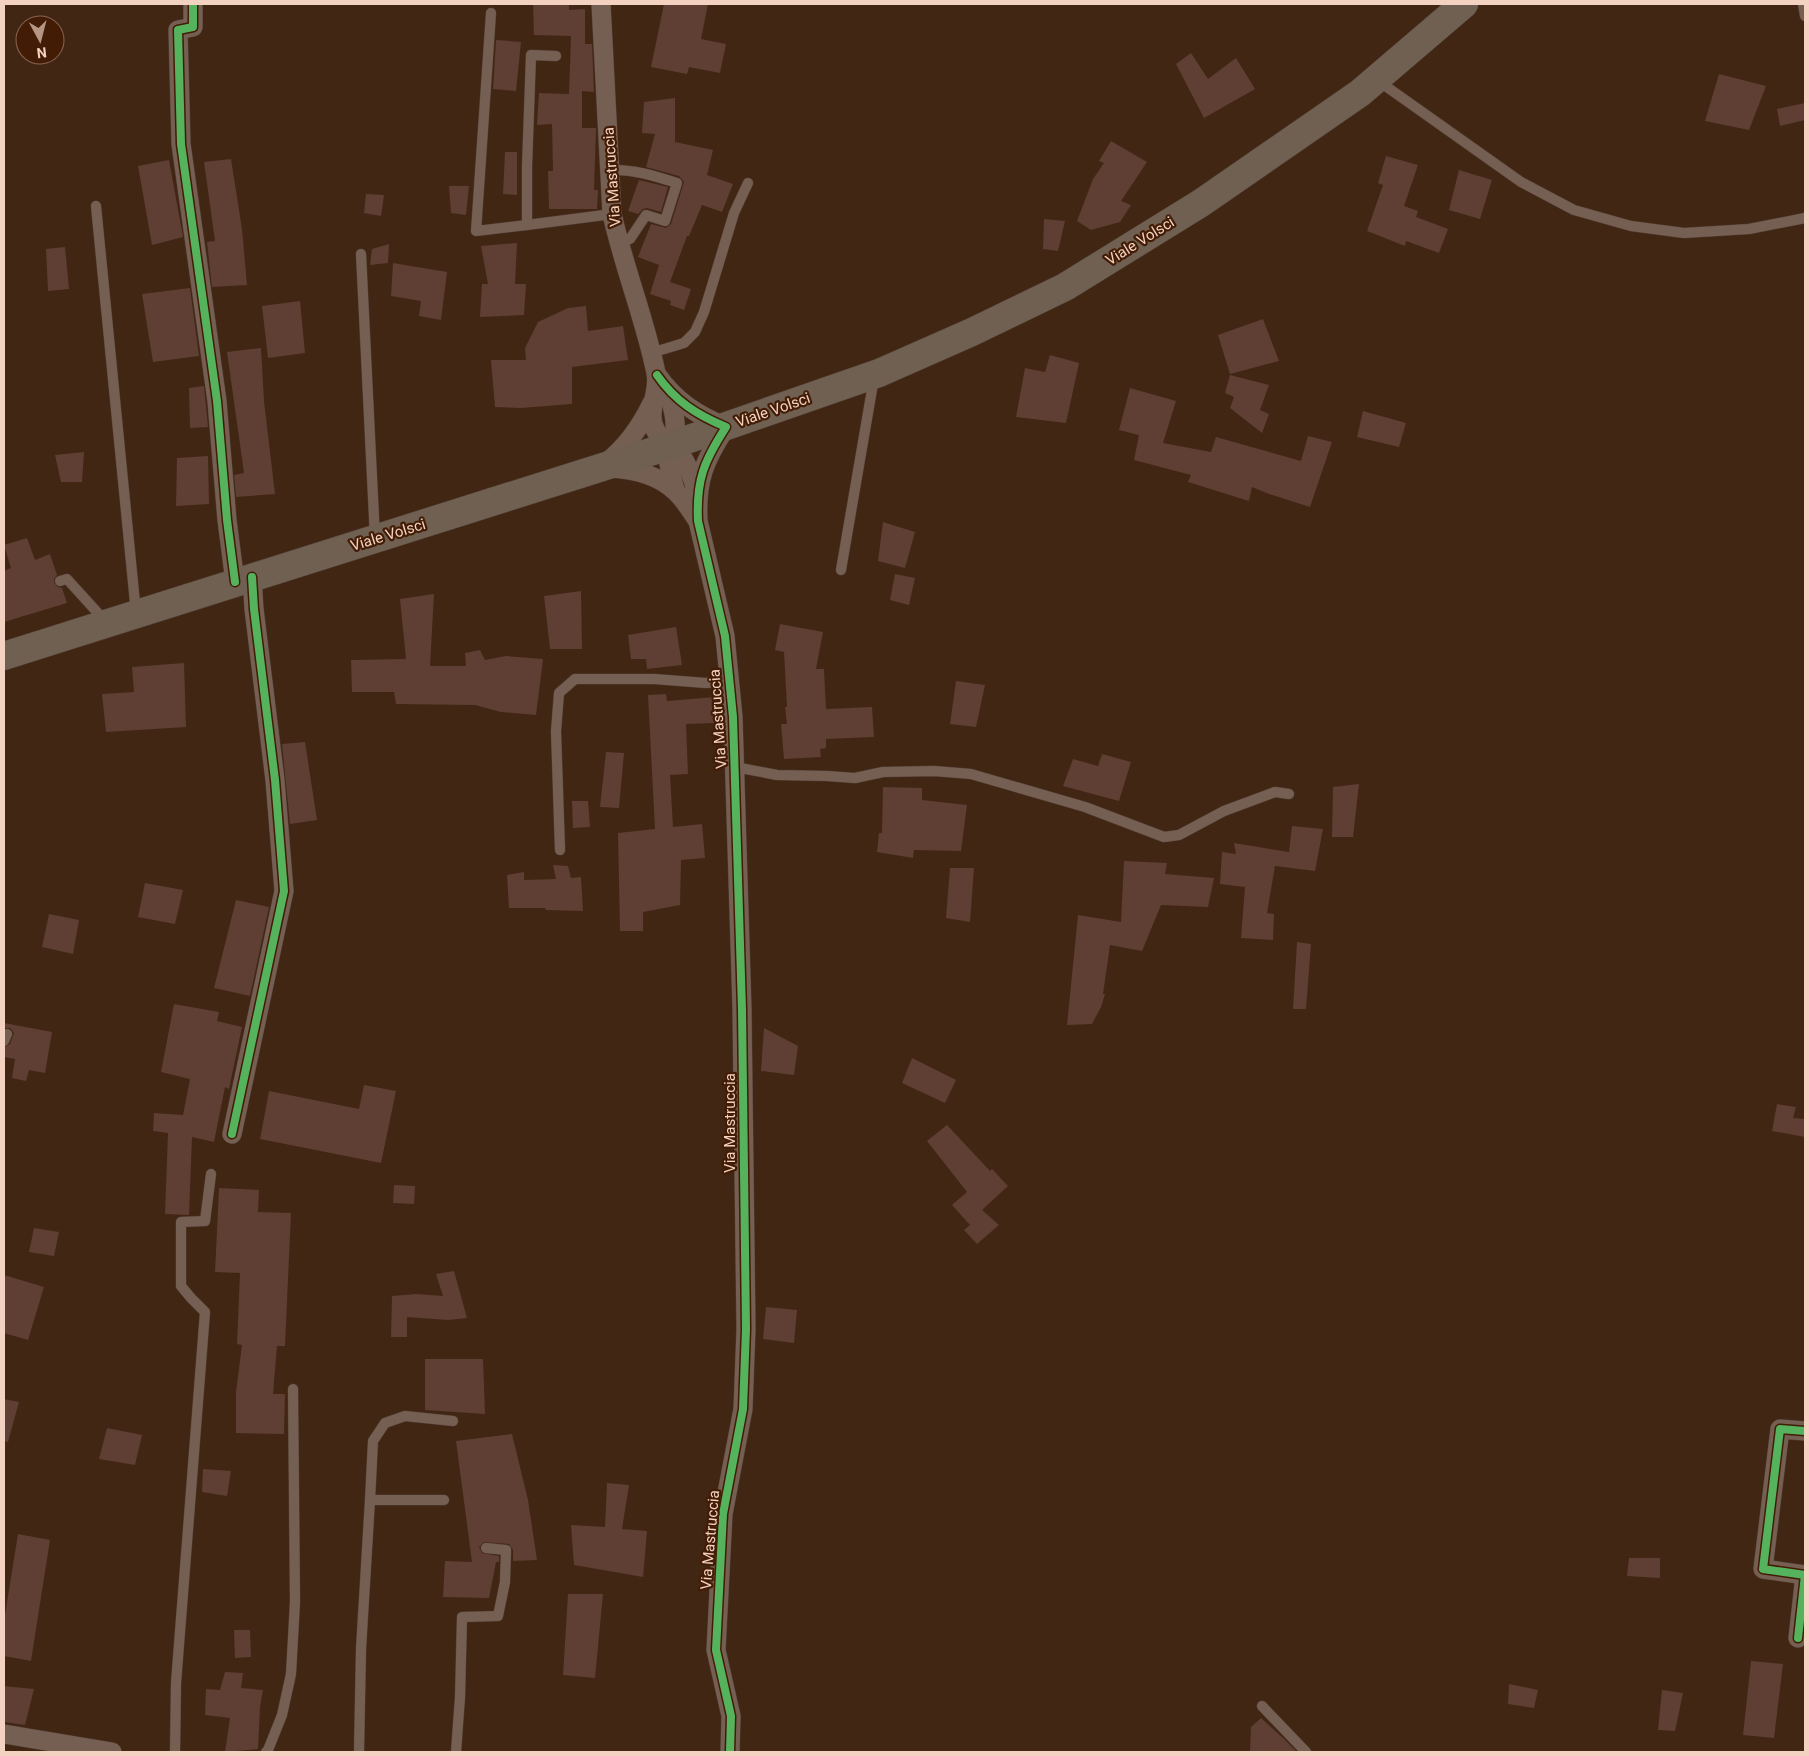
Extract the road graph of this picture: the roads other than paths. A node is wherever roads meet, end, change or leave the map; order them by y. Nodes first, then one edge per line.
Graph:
1 (193, 4) edge
2 (601, 4) edge
3 (1464, 4) edge
4 (1803, 4) edge
5 (492, 13) dead end
6 (1805, 16) edge
7 (556, 56) dead end
8 (1376, 80) junction
9 (610, 170) junction
10 (748, 183) dead end
11 (96, 206) dead end
12 (612, 214) junction
13 (1805, 218) edge
14 (527, 225) junction
15 (618, 244) junction
16 (361, 254) dead end
17 (651, 353) junction
18 (875, 374) junction
19 (662, 382) junction
20 (652, 403) junction
21 (726, 427) junction
22 (670, 446) junction
23 (601, 468) junction
24 (675, 490) junction
25 (697, 494) junction
26 (698, 521) junction
27 (375, 539) junction
28 (841, 570) dead end
29 (244, 580) junction
30 (60, 581) dead end
31 (136, 614) junction
32 (107, 623) junction
33 (4, 656) edge
34 (729, 681) junction
35 (735, 767) junction
36 (1289, 794) dead end
37 (560, 850) dead end
38 (232, 1134) dead end
39 (211, 1174) dead end
40 (293, 1389) dead end
41 (453, 1421) dead end
42 (1805, 1431) edge
43 (370, 1500) junction
44 (444, 1500) dead end
45 (486, 1548) dead end
46 (1798, 1638) dead end
47 (1262, 1706) dead end
48 (4, 1734) edge
49 (112, 1752) edge
50 (176, 1752) edge
51 (266, 1752) edge
52 (359, 1752) edge
53 (456, 1752) edge
54 (730, 1752) edge
55 (1306, 1752) edge

1 - 29 street
2 - 9 street, Via Mastruccia
3 - 8 main road, Viale Volsci
4 - 6 lane
5 - 14 lane
7 - 14 lane
8 - 13 lane
8 - 18 main road, Viale Volsci
9 - 12 street, Via Mastruccia
9 - 15 lane
10 - 17 lane
11 - 31 lane
12 - 14 lane
12 - 15 street, Via Mastruccia
15 - 17 street, Via Mastruccia
16 - 27 lane
17 - 19 street, Via Mastruccia
18 - 21 main road, Viale Volsci
18 - 28 lane
19 - 20 street
19 - 21 street
19 - 22 street, Via Mastruccia
20 - 22 street
20 - 23 street
21 - 22 main road, Viale Volsci
21 - 25 street
22 - 23 main road, Viale Volsci
22 - 24 street
22 - 25 street
23 - 24 street
23 - 27 main road, Viale Volsci
24 - 26 street
25 - 26 street, Via Mastruccia
26 - 34 street, Via Mastruccia
27 - 29 main road, Viale Volsci
29 - 31 main road, Viale Volsci
29 - 38 street
30 - 32 lane
31 - 32 main road, Viale Volsci
32 - 33 main road, Viale Volsci
34 - 35 street, Via Mastruccia
34 - 37 lane
35 - 36 lane
35 - 54 street, Via Mastruccia
39 - 50 lane
40 - 51 lane
41 - 43 lane
42 - 46 street
43 - 44 lane
43 - 52 lane
45 - 53 lane
47 - 55 lane
48 - 49 street

